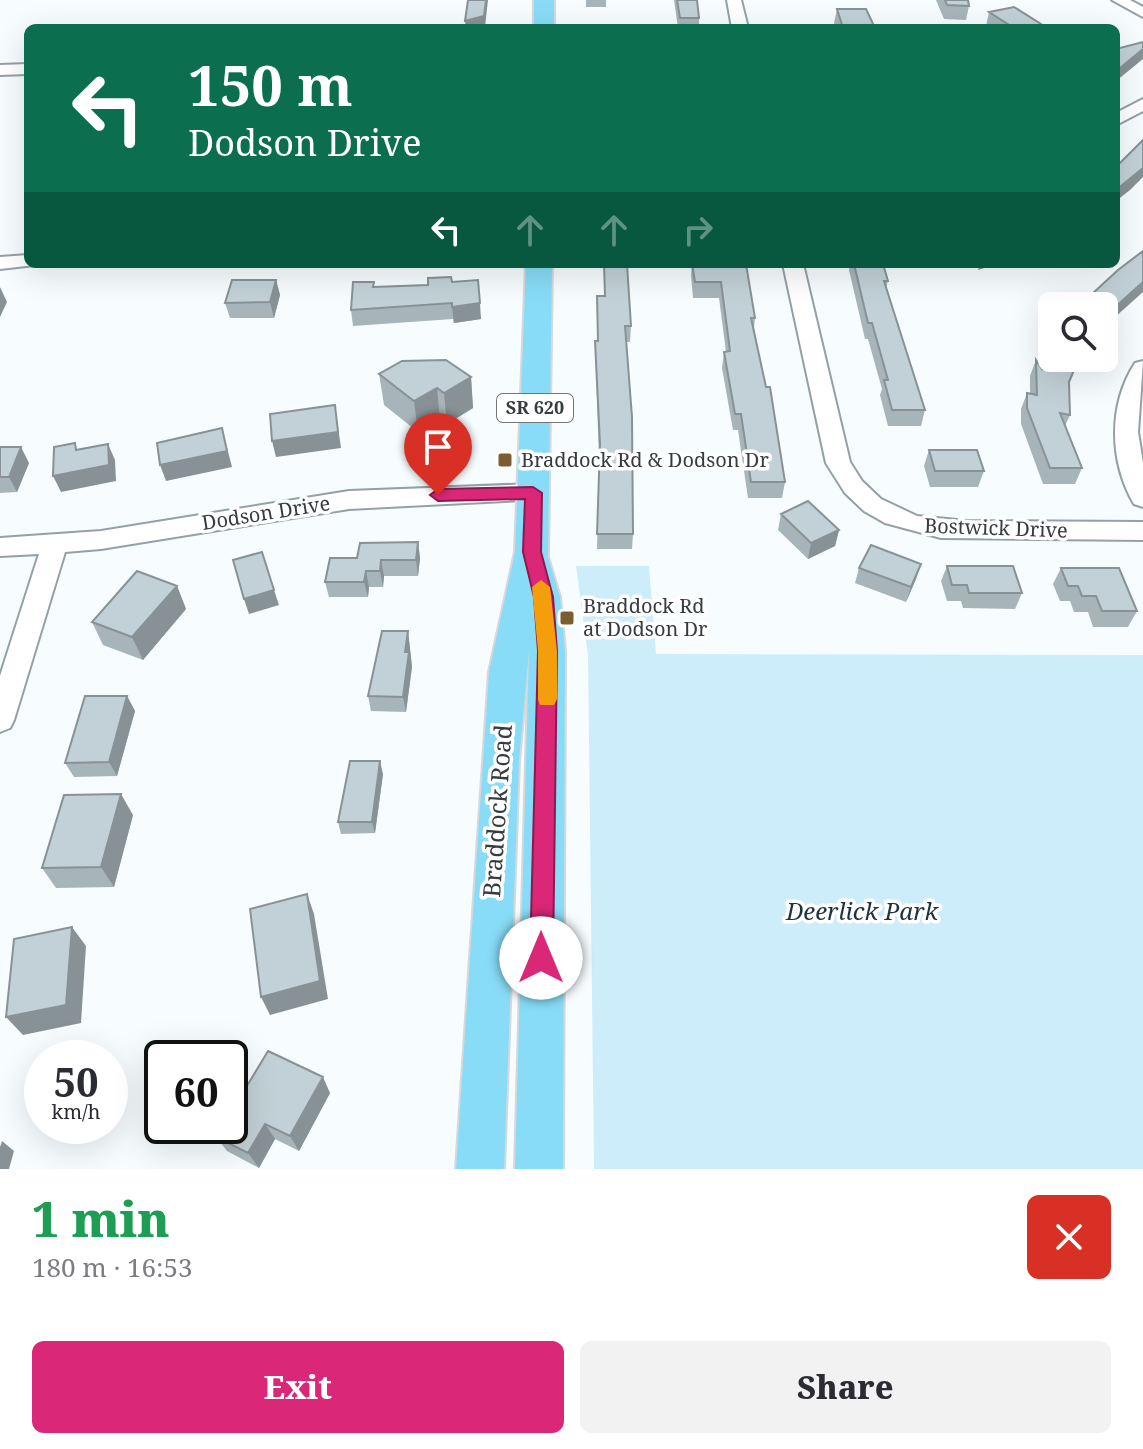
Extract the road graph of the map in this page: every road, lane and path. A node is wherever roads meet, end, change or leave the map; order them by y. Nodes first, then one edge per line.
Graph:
1 (544, 0) edge
2 (734, 0) edge
3 (1119, 0) edge
4 (1143, 13) edge
5 (544, 24) edge
6 (739, 24) edge
7 (24, 69) edge
8 (0, 70) edge
9 (1143, 104) edge
10 (1120, 118) edge
11 (24, 261) edge
12 (0, 263) edge
13 (539, 268) edge
14 (794, 268) edge
15 (1143, 368) edge
16 (533, 493) junction
17 (1143, 498) edge
18 (1143, 531) edge
19 (55, 544) junction
20 (0, 547) edge
21 (532, 552) junction
22 (0, 720) edge
23 (480, 1169) edge
24 (539, 1169) edge

1 - 5 main road
2 - 6 street
3 - 4 street
7 - 8 street
9 - 10 street
11 - 12 street
13 - 16 main road, Braddock Road / SR 620
14 - 18 street, Bostwick Drive
15 - 17 street
16 - 19 street, Dodson Drive
16 - 21 main road, Braddock Road / SR 620
19 - 20 street, Dodson Drive
19 - 22 street
21 - 23 main road, Braddock Road / SR 620
21 - 24 main road, Braddock Road / SR 620

